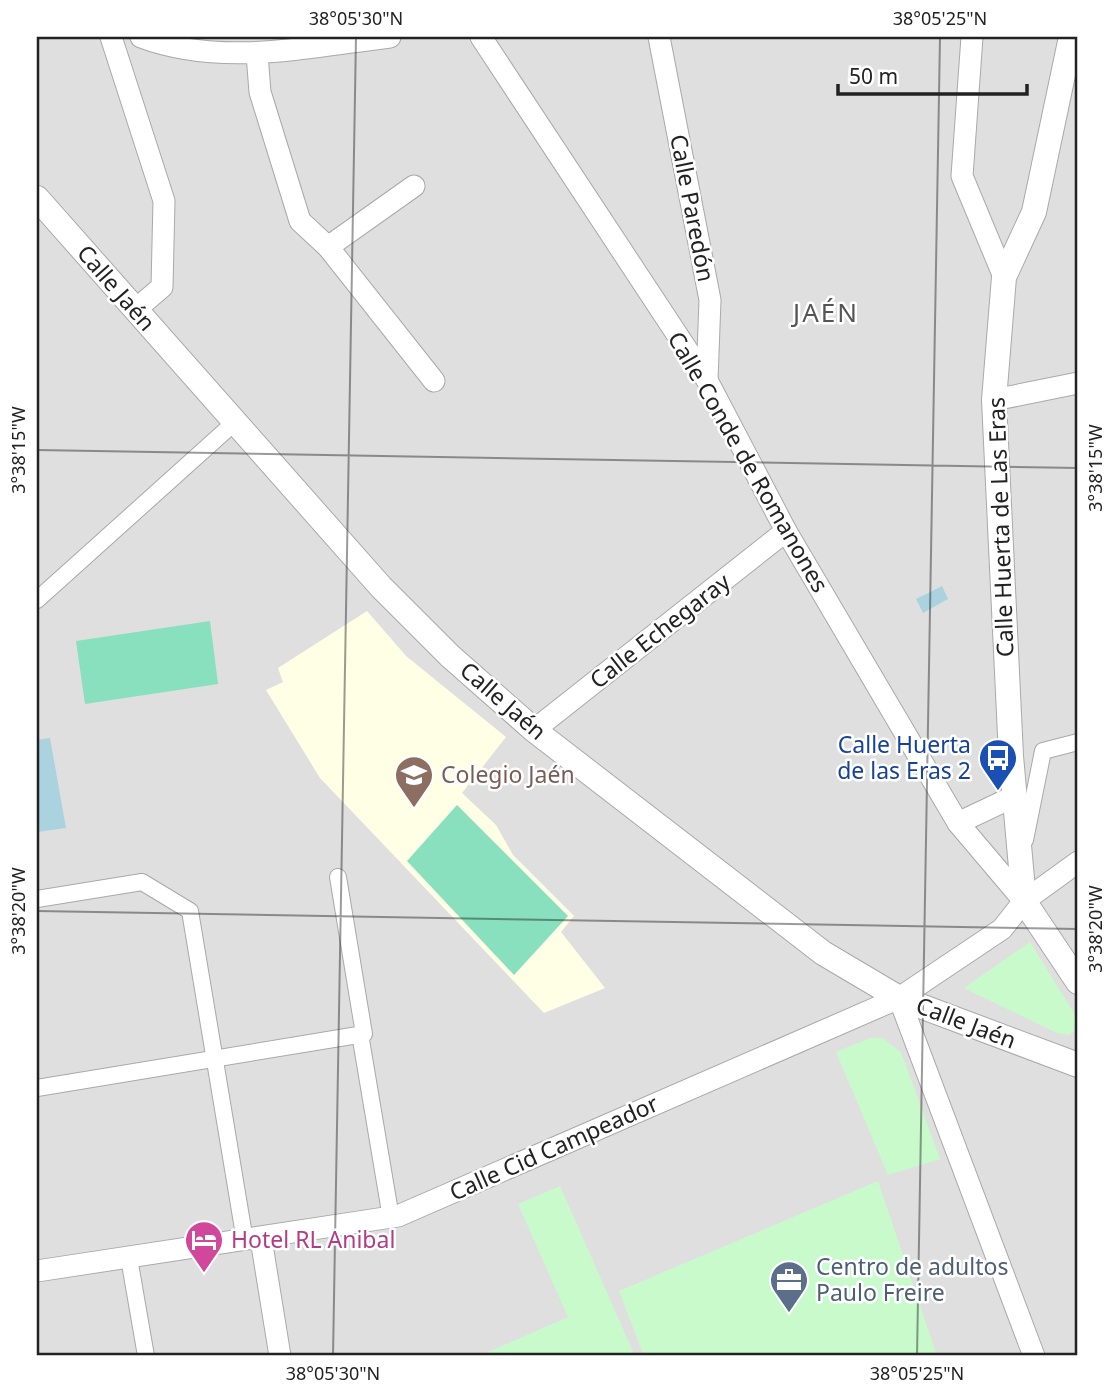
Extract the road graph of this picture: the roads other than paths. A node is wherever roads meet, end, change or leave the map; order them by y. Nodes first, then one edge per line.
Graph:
1 (111, 37) edge
2 (141, 37) edge
3 (390, 37) edge
4 (481, 37) edge
5 (659, 37) edge
6 (972, 37) edge
7 (1071, 37) edge
8 (257, 54) junction
9 (414, 187) dead end
10 (37, 198) edge
11 (328, 247) junction
12 (1004, 277) junction
13 (135, 310) junction
14 (707, 380) junction
15 (434, 381) dead end
16 (1078, 383) edge
17 (994, 400) junction
18 (235, 422) junction
19 (786, 531) junction
20 (37, 600) edge
21 (534, 730) junction
22 (1078, 742) edge
23 (1015, 796) junction
24 (958, 823) junction
25 (1021, 860) junction
26 (1078, 862) edge
27 (338, 877) dead end
28 (37, 900) edge
29 (1024, 901) junction
30 (1078, 982) edge
31 (899, 998) junction
32 (360, 1034) junction
33 (1078, 1053) edge
34 (1049, 1054) junction
35 (215, 1058) junction
36 (1078, 1065) edge
37 (37, 1088) edge
38 (391, 1218) junction
39 (253, 1240) junction
40 (130, 1258) junction
41 (37, 1271) edge
42 (146, 1356) edge
43 (280, 1356) edge
44 (1034, 1356) edge

1 - 13 street
2 - 8 street
3 - 8 street
4 - 14 street, Calle Conde de Romanones
5 - 14 street, Calle Paredón
6 - 12 street
7 - 12 street, Calle Huerta de Las Eras
8 - 11 street
9 - 11 street
10 - 13 street, Calle Jaén
11 - 15 street
12 - 17 street, Calle Huerta de Las Eras
13 - 18 street, Calle Jaén
14 - 19 street, Calle Conde de Romanones
16 - 17 street
17 - 23 street, Calle Huerta de Las Eras
18 - 20 street
18 - 21 street, Calle Jaén
19 - 21 street, Calle Echegaray
19 - 24 street, Calle Conde de Romanones
21 - 31 street, Calle Jaén
22 - 25 street
23 - 24 street
23 - 25 street, Calle Huerta de Las Eras
24 - 29 street, Calle Conde de Romanones
25 - 29 street, Calle Huerta de Las Eras
26 - 29 street
27 - 32 street
28 - 35 street
29 - 30 street, Calle Huerta de Las Eras
29 - 31 street, Calle Cid Campeador
31 - 34 street, Calle Jaén
31 - 38 street, Calle Cid Campeador
31 - 44 street
32 - 35 street
32 - 38 street
33 - 34 street
34 - 36 street, Calle Jaén
35 - 37 street
35 - 39 street
38 - 39 street, Calle Cid Campeador
39 - 40 street, Calle Cid Campeador
39 - 43 street
40 - 41 street, Calle Cid Campeador
40 - 42 street

